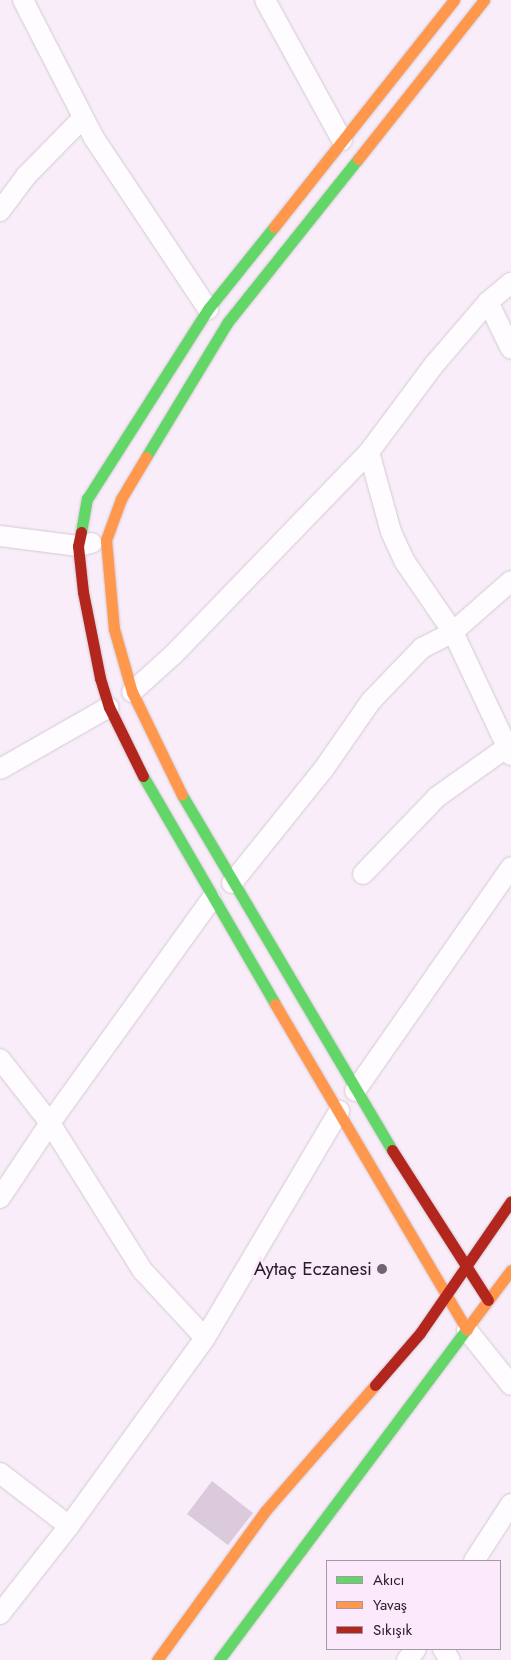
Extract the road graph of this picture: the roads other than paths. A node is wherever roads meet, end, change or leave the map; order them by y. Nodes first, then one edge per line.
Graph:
1 (23, 0) edge
2 (265, 0) edge
3 (454, 0) edge
4 (484, 0) edge
5 (83, 118) junction
6 (342, 140) junction
7 (0, 211) edge
8 (511, 283) edge
9 (488, 302) junction
10 (208, 309) junction
11 (511, 349) edge
12 (369, 452) junction
13 (0, 536) edge
14 (106, 540) junction
15 (78, 546) junction
16 (511, 581) edge
17 (453, 632) junction
18 (132, 692) junction
19 (109, 707) junction
20 (509, 751) edge
21 (0, 769) edge
22 (511, 867) edge
23 (363, 874) dead end
24 (232, 883) junction
25 (211, 900) junction
26 (0, 1059) edge
27 (355, 1091) junction
28 (339, 1111) junction
29 (50, 1123) junction
30 (0, 1198) edge
31 (511, 1201) edge
32 (465, 1268) junction
33 (511, 1270) edge
34 (445, 1297) junction
35 (488, 1300) junction
36 (467, 1330) junction
37 (205, 1338) junction
38 (511, 1385) edge
39 (0, 1473) edge
40 (511, 1504) edge
41 (69, 1526) junction
42 (475, 1560) edge
43 (0, 1614) edge
44 (415, 1650) edge
45 (156, 1660) edge
46 (219, 1660) edge
47 (407, 1660) edge

1 - 5 street
2 - 6 street
3 - 6 street
4 - 14 street
5 - 7 street
5 - 10 street
6 - 10 street
8 - 9 street
9 - 11 street
9 - 12 street
10 - 15 street
12 - 17 street
12 - 18 street
13 - 15 street
14 - 15 street
14 - 18 street
15 - 19 street
16 - 17 street
17 - 20 street
17 - 24 street
18 - 24 street
19 - 21 street
19 - 25 street
20 - 23 street
22 - 27 street
24 - 27 street
25 - 28 street
25 - 29 street
26 - 29 street
27 - 32 street
28 - 34 street
28 - 37 street
29 - 30 street
29 - 37 street
31 - 32 street
32 - 34 street
32 - 35 street
33 - 35 street
34 - 36 street
34 - 45 street
35 - 36 street
36 - 38 street
36 - 46 street
37 - 41 street
39 - 41 street
40 - 42 street
41 - 43 street
44 - 47 street

